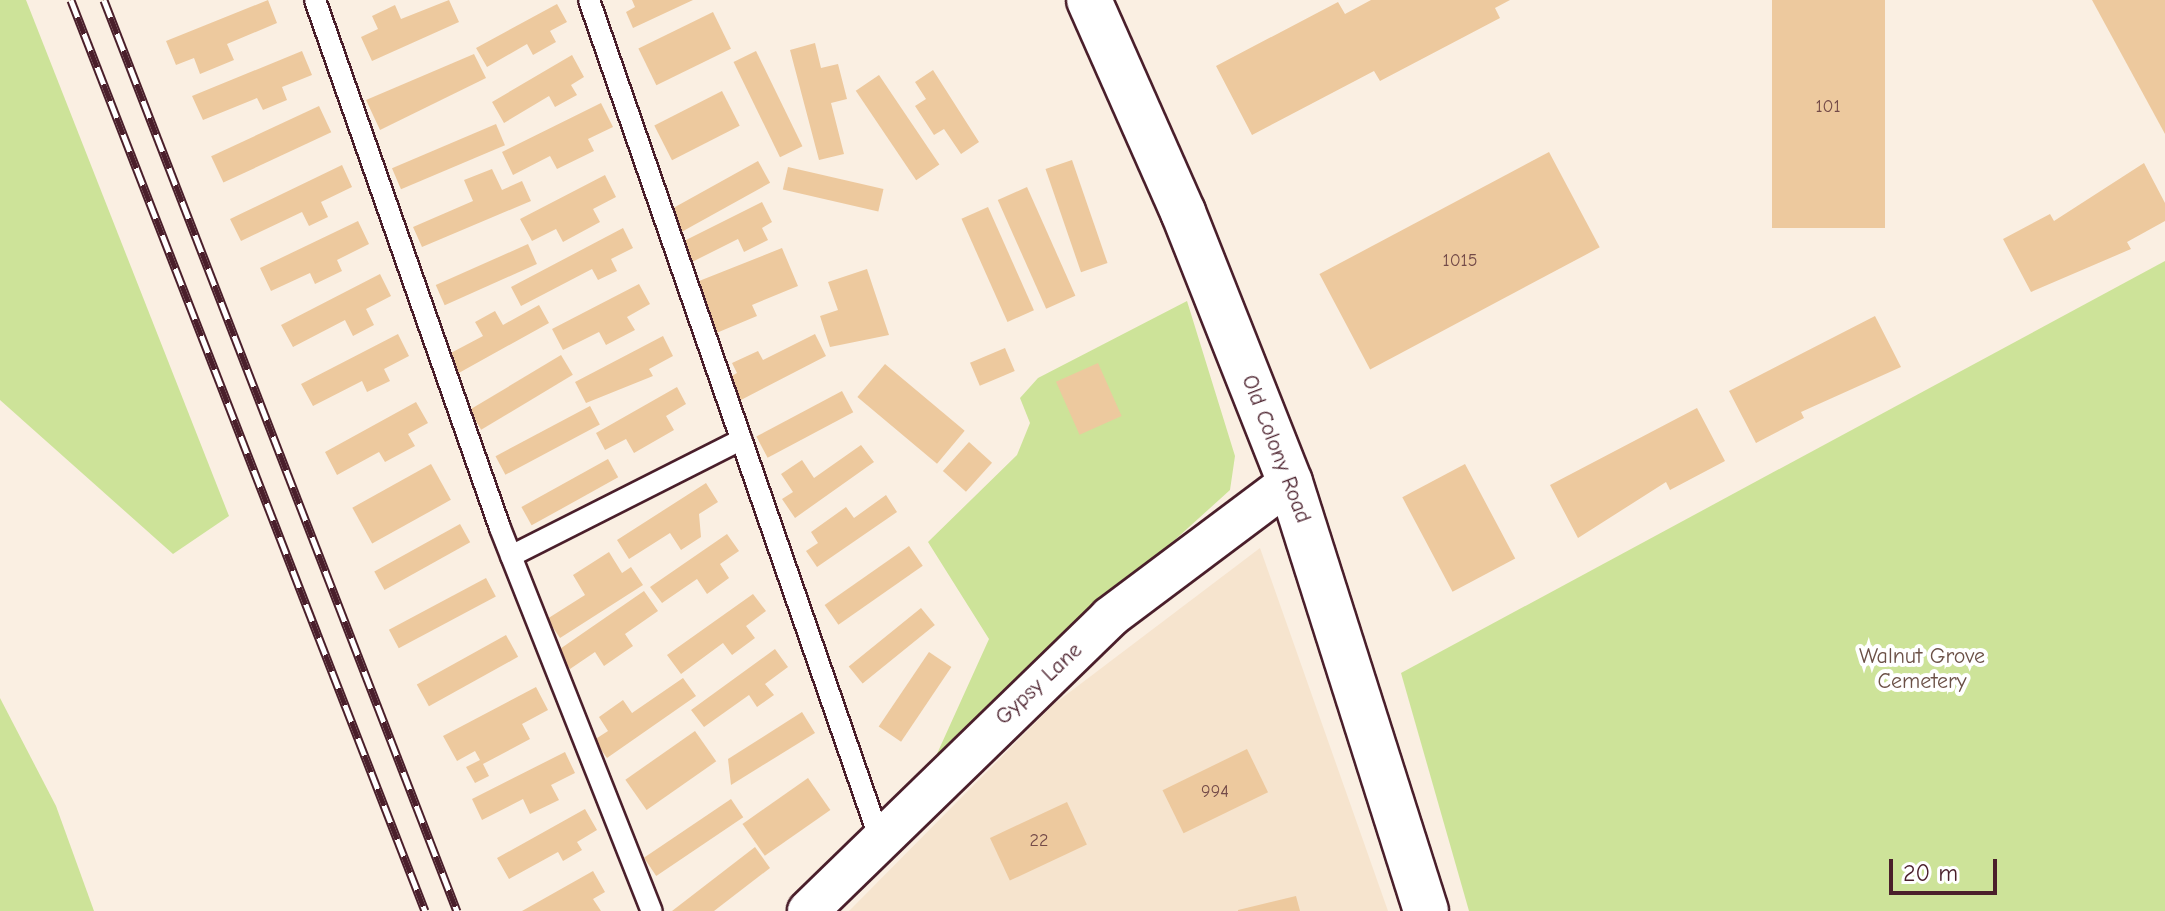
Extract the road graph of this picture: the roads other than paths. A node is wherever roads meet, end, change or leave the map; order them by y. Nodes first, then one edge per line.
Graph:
1 (316, 0) edge
2 (589, 0) edge
3 (1089, 0) edge
4 (741, 440) junction
5 (1290, 482) junction
6 (511, 556) junction
7 (880, 840) junction
8 (652, 911) edge
9 (808, 911) edge
10 (1426, 911) edge

1 - 6 lane
2 - 4 lane
3 - 5 main road, Old Colony Road
4 - 6 lane
4 - 7 lane
5 - 7 street, Gypsy Lane
5 - 10 main road, Old Colony Road
6 - 8 lane
7 - 9 street, Gypsy Lane

